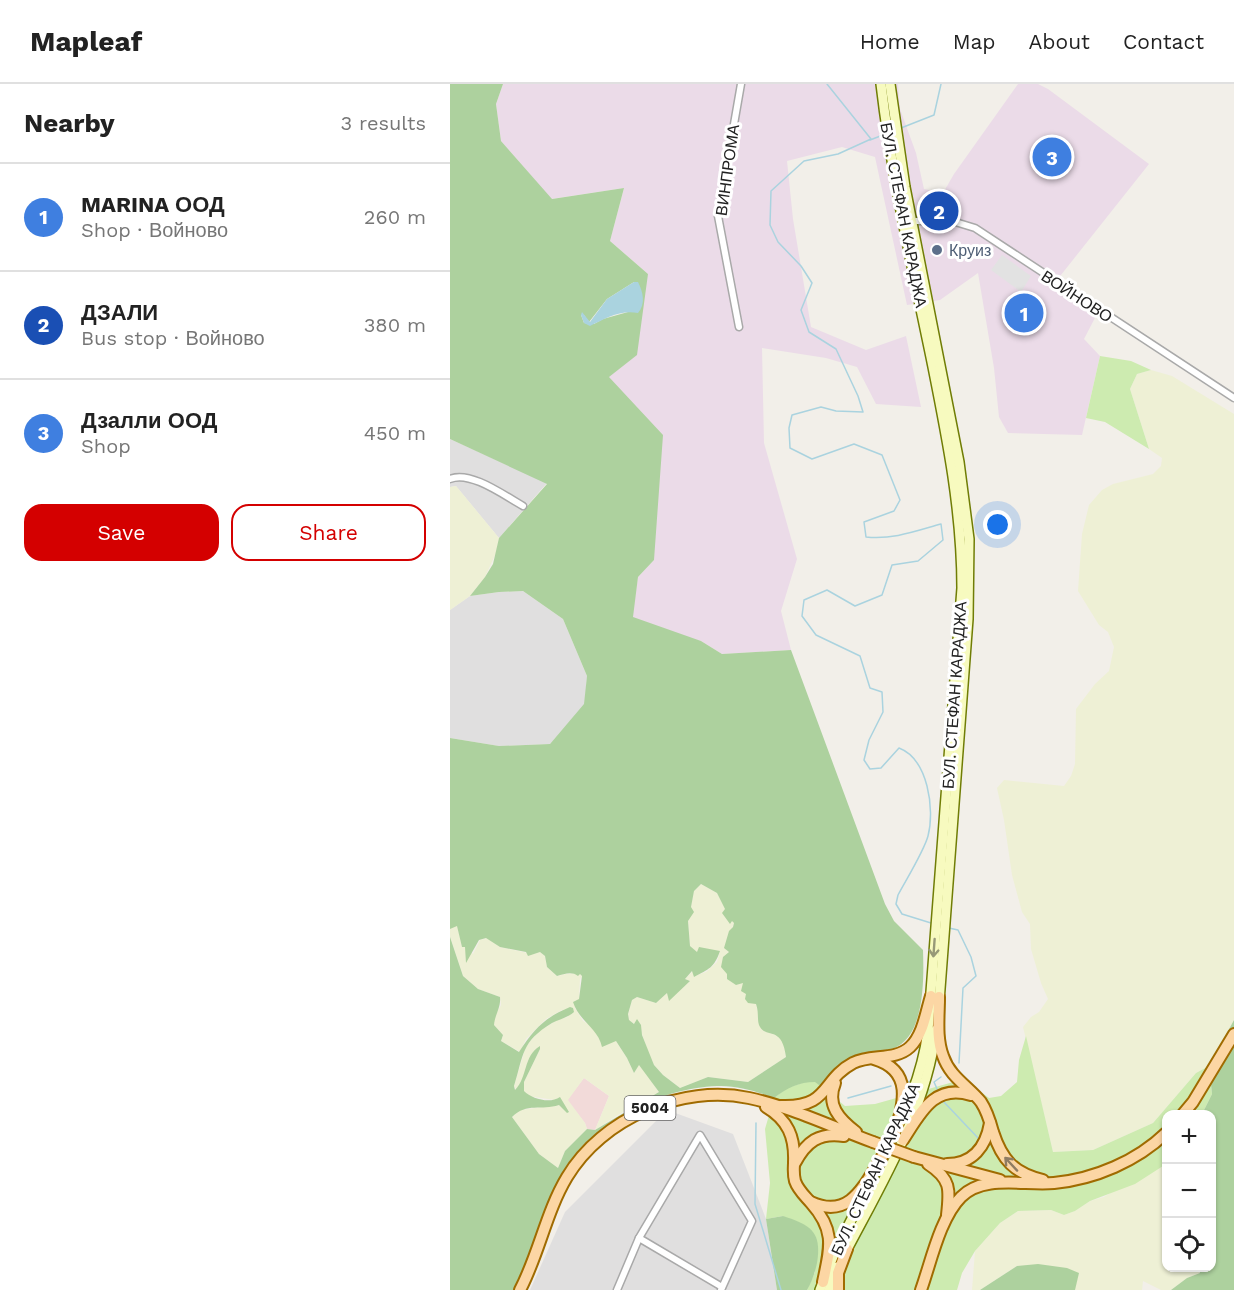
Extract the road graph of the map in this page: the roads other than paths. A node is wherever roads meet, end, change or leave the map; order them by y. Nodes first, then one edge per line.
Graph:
1 (741, 84) edge
2 (881, 84) edge
3 (890, 84) edge
4 (908, 222) junction
5 (739, 327) dead end
6 (1234, 399) edge
7 (450, 479) edge
8 (524, 506) dead end
9 (935, 996) junction
10 (1234, 1034) edge
11 (868, 1058) junction
12 (838, 1077) junction
13 (975, 1096) junction
14 (750, 1098) junction
15 (771, 1105) junction
16 (1186, 1110) edge
17 (990, 1121) junction
18 (1162, 1137) edge
19 (898, 1138) junction
20 (870, 1141) junction
21 (882, 1157) junction
22 (917, 1158) junction
23 (794, 1163) junction
24 (1055, 1183) junction
25 (1015, 1184) junction
26 (811, 1202) junction
27 (947, 1215) junction
28 (639, 1238) junction
29 (847, 1248) junction
30 (823, 1288) edge
31 (721, 1289) edge
32 (520, 1290) edge
33 (618, 1290) edge
34 (838, 1290) edge
35 (921, 1290) edge

1 - 5 street, ВИНПРОМА
2 - 4 main road, БУЛ. СТЕФАН КАРАДЖА
3 - 4 main road, БУЛ. СТЕФАН КАРАДЖА
4 - 6 street, ВОЙНОВО
4 - 9 main road, БУЛ. СТЕФАН КАРАДЖА
7 - 8 street
9 - 11 main road
9 - 13 main road
9 - 19 main road, БУЛ. СТЕФАН КАРАДЖА
10 - 16 main road
11 - 12 main road
11 - 19 main road
12 - 15 main road
12 - 20 main road
13 - 17 main road
13 - 19 main road
14 - 15 main road, 5004
14 - 23 main road
14 - 32 main road, 5004
15 - 20 main road, 5004
17 - 22 main road
24 -> 17 main road
18 - 24 main road, 5004
19 - 21 main road, БУЛ. СТЕФАН КАРАДЖА
19 - 29 main road, БУЛ. СТЕФАН КАРАДЖА
20 - 22 main road, 5004, bridge
20 - 23 main road
21 - 26 main road
21 - 30 main road, БУЛ. СТЕФАН КАРАДЖА
22 - 25 main road, 5004
22 - 27 main road
23 - 26 main road
24 - 25 main road, 5004
25 - 27 main road
26 - 30 main road
27 - 35 main road
28 - 31 street
28 - 31 street
28 - 33 street
29 - 30 main road, БУЛ. СТЕФАН КАРАДЖА
29 - 34 main road

